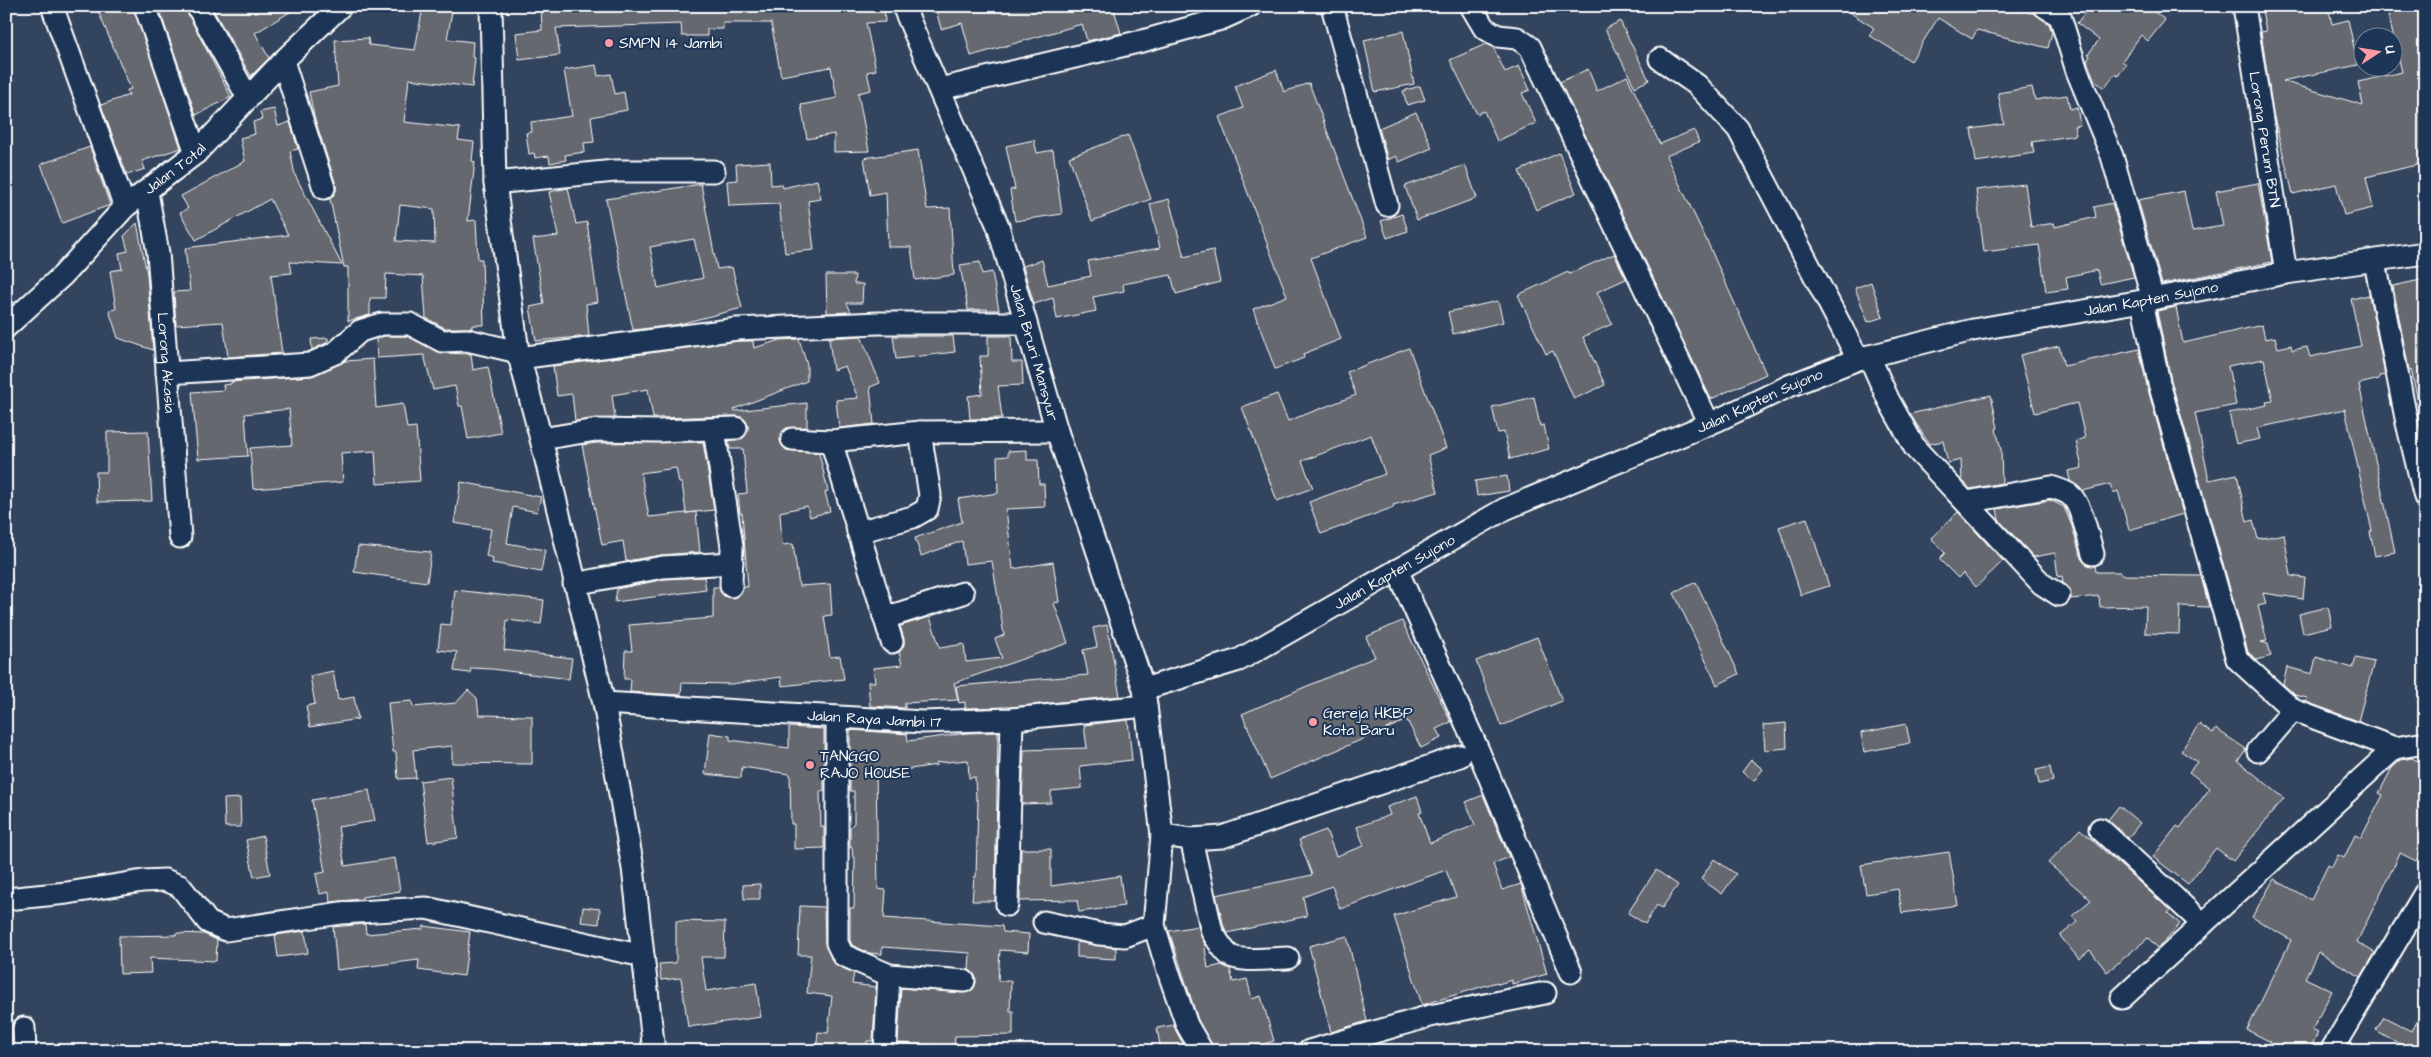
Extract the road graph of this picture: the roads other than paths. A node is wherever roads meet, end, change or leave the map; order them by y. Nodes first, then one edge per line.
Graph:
1 (52, 6) edge
2 (145, 6) edge
3 (198, 6) edge
4 (341, 6) edge
5 (491, 6) edge
6 (903, 6) edge
7 (1250, 6) edge
8 (1332, 6) edge
9 (1470, 6) edge
10 (2044, 6) edge
11 (2244, 6) edge
12 (1219, 13) edge
13 (1660, 59) dead end
14 (283, 61) junction
15 (940, 88) junction
16 (248, 98) junction
17 (196, 153) junction
18 (714, 171) dead end
19 (495, 183) junction
20 (324, 188) dead end
21 (146, 192) junction
22 (1387, 205) dead end
23 (126, 207) junction
24 (2425, 254) edge
25 (2375, 262) junction
26 (2286, 273) junction
27 (2148, 300) junction
28 (1026, 323) junction
29 (6, 327) edge
30 (519, 355) junction
31 (1863, 357) junction
32 (168, 374) junction
33 (1709, 424) junction
34 (736, 428) dead end
35 (714, 430) junction
36 (1057, 431) junction
37 (920, 432) junction
38 (541, 439) junction
39 (792, 439) dead end
40 (831, 441) junction
41 (2425, 497) edge
42 (1967, 502) junction
43 (858, 532) junction
44 (180, 537) dead end
45 (2093, 554) dead end
46 (732, 563) junction
47 (1397, 570) junction
48 (574, 584) junction
49 (731, 586) dead end
50 (963, 593) dead end
51 (2059, 595) dead end
52 (885, 618) junction
53 (892, 642) dead end
54 (1145, 698) junction
55 (604, 703) junction
56 (2293, 710) junction
57 (837, 717) junction
58 (1012, 719) junction
59 (2425, 743) edge
60 (2395, 748) junction
61 (2258, 750) dead end
62 (1460, 756) dead end
63 (2100, 829) dead end
64 (1162, 835) junction
65 (1191, 839) junction
66 (2425, 893) edge
67 (6, 899) edge
68 (1007, 904) dead end
69 (1044, 922) dead end
70 (2203, 924) junction
71 (1154, 925) junction
72 (643, 956) junction
73 (1288, 958) dead end
74 (1571, 972) dead end
75 (889, 975) junction
76 (964, 981) dead end
77 (1546, 993) dead end
78 (2122, 998) dead end
79 (24, 1028) dead end
80 (25, 1051) edge
81 (654, 1051) edge
82 (885, 1051) edge
83 (1202, 1051) edge
84 (1309, 1051) edge
85 (2331, 1051) edge

1 - 23 street
2 - 17 street
3 - 16 street
4 - 14 street, Jalan Total
5 - 19 street
6 - 15 street, Jalan Bruri Mansyur
7 - 12 street
8 - 22 street
9 - 33 street
10 - 27 street
11 - 26 street, Lorong Perum BTN
12 - 15 street
13 - 31 street
14 - 16 street, Jalan Total
14 - 20 street
15 - 28 street, Jalan Bruri Mansyur
16 - 17 street, Jalan Total
17 - 21 street, Jalan Total
18 - 19 street
19 - 30 street
21 - 23 street, Jalan Total
21 - 32 street, Lorong Akasia
23 - 29 street, Jalan Total
24 - 25 street, Jalan Kapten Sujono
25 - 26 street, Jalan Kapten Sujono
25 - 41 street
26 - 27 street, Jalan Kapten Sujono
27 - 31 street, Jalan Kapten Sujono
27 - 56 street
28 - 30 street
28 - 36 street, Jalan Bruri Mansyur
30 - 32 street
30 - 38 street
31 - 33 street, Jalan Kapten Sujono
31 - 42 street
32 - 44 street, Lorong Akasia
33 - 47 street, Jalan Kapten Sujono
34 - 35 street
35 - 38 street
35 - 46 street
36 - 37 street
36 - 54 street, Jalan Bruri Mansyur
37 - 40 street
37 - 43 street
38 - 48 street
39 - 40 street
40 - 43 street
42 - 45 street
42 - 51 street
43 - 52 street
46 - 48 street
46 - 49 street
47 - 54 street, Jalan Kapten Sujono
47 - 74 street
48 - 55 street
50 - 52 street
52 - 53 street
54 - 58 street, Jalan Raya Jambi 17
54 - 64 street, Jalan Bruri Mansyur
55 - 57 street, Jalan Raya Jambi 17
55 - 72 street
56 - 60 street
56 - 61 street
57 - 58 street, Jalan Raya Jambi 17
57 - 75 street
58 - 68 street
59 - 60 street
60 - 70 street
62 - 65 street
63 - 70 street
64 - 65 street
64 - 71 street, Jalan Bruri Mansyur
65 - 73 street
66 - 85 street
67 - 72 street
69 - 71 street
70 - 78 street
71 - 83 street
72 - 81 street
75 - 76 street
75 - 82 street
77 - 84 street
79 - 80 street

